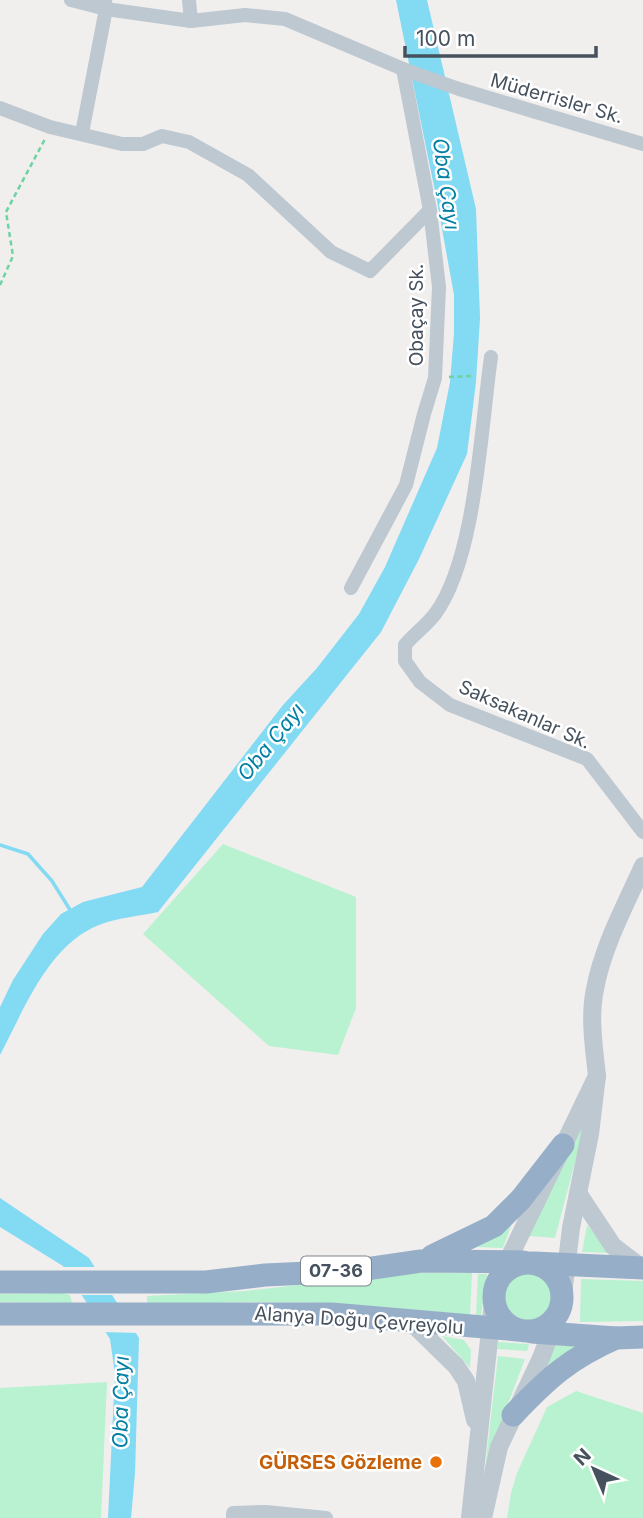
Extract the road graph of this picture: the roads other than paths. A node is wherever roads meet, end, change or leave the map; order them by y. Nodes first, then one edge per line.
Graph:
1 (71, 0) edge
2 (189, 0) edge
3 (105, 5) edge
4 (191, 21) junction
5 (403, 69) junction
6 (0, 108) edge
7 (82, 133) junction
8 (643, 144) edge
9 (430, 210) junction
10 (491, 357) dead end
11 (351, 588) dead end
12 (643, 832) edge
13 (643, 866) edge
14 (597, 1076) junction
15 (563, 1144) junction
16 (578, 1193) junction
17 (421, 1261) junction
18 (567, 1264) junction
19 (642, 1268) edge
20 (511, 1273) junction
21 (0, 1282) edge
22 (0, 1314) edge
23 (410, 1321) junction
24 (544, 1322) junction
25 (490, 1328) junction
26 (643, 1337) edge
27 (616, 1338) junction
28 (513, 1415) junction
29 (477, 1433) junction
30 (233, 1518) edge
31 (326, 1518) edge
32 (470, 1518) edge
33 (483, 1518) edge

1 - 3 street, Müderrisler Sk.
2 - 4 street
3 - 4 street, Müderrisler Sk.
3 - 7 street
4 - 5 street, Müderrisler Sk.
5 - 8 street, Müderrisler Sk.
5 - 9 street, Obaçay Sk.
6 - 7 street
7 - 9 street
9 - 11 street, Obaçay Sk.
10 - 12 street, Saksakanlar Sk.
13 - 14 street
14 - 15 street
14 - 16 street
15 - 17 highway
15 - 20 street
16 - 18 street
16 - 19 street
17 - 20 highway, Alanya Doğu Çevreyolu / 07-36
17 - 21 highway, Alanya Doğu Çevreyolu / 07-36
18 - 19 highway, Alanya Doğu Çevreyolu
18 - 20 highway, Alanya Doğu Çevreyolu
18 - 24 street
20 - 24 highway
20 - 24 highway
20 - 25 street
22 - 23 highway, Alanya Doğu Çevreyolu
23 - 25 highway, Alanya Doğu Çevreyolu
23 - 29 street
24 - 25 highway, Alanya Doğu Çevreyolu
24 - 27 highway, Alanya Doğu Çevreyolu
24 - 28 street
25 - 29 street
26 - 27 highway
27 - 28 highway
28 - 33 street
29 - 32 street
30 - 31 street

